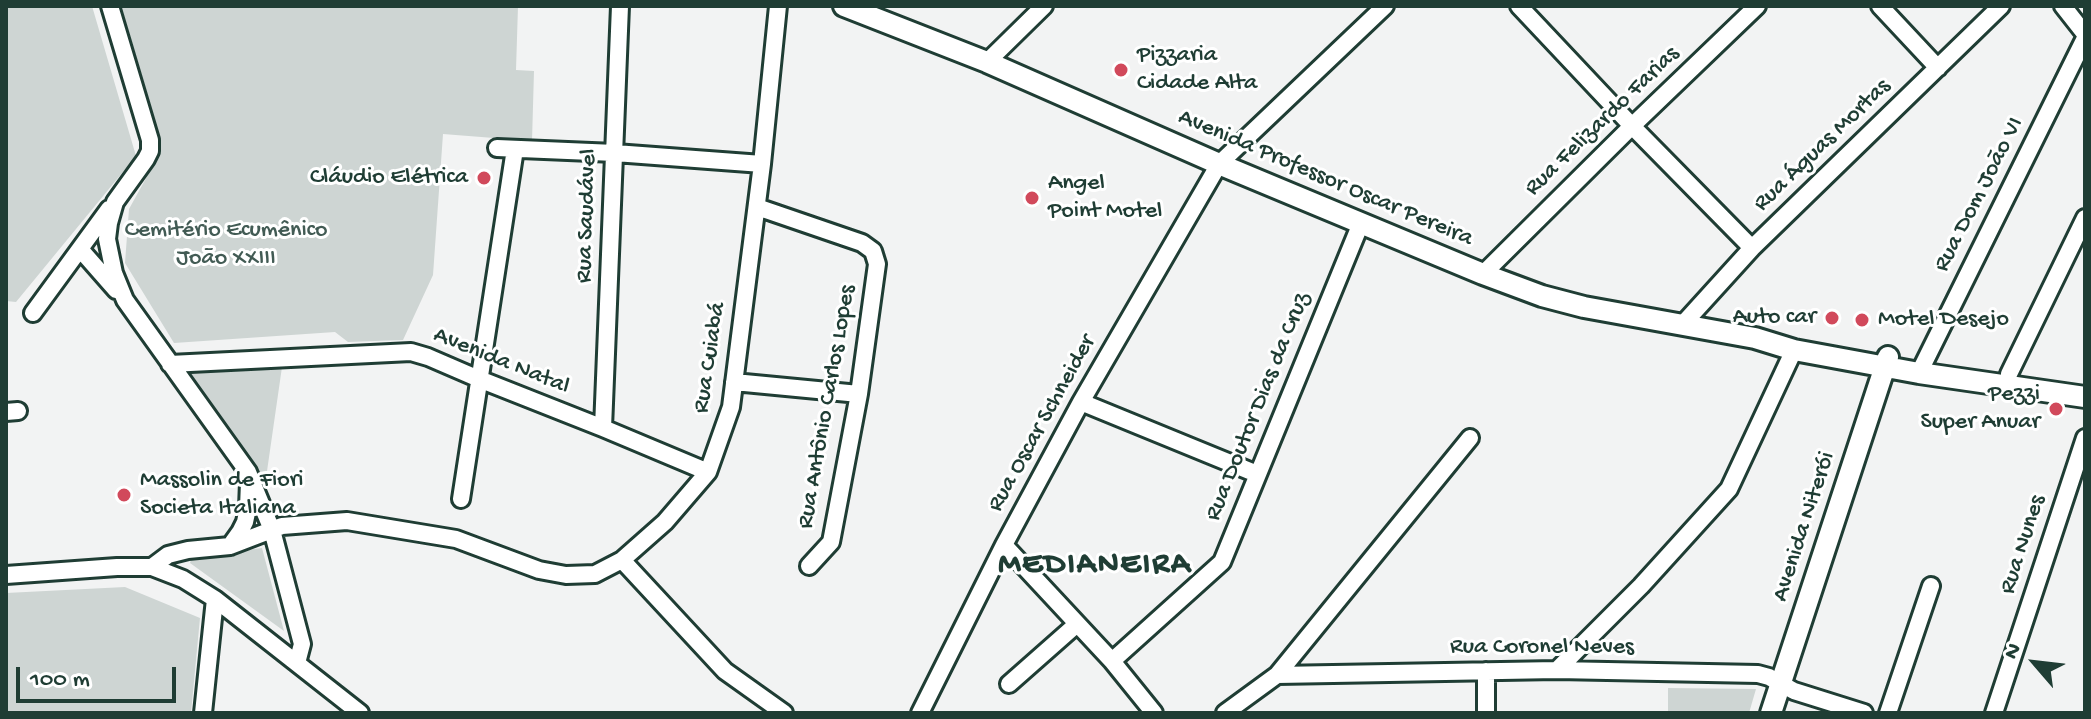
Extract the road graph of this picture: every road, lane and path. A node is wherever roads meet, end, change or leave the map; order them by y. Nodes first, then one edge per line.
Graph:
1 (110, 6) edge
2 (620, 6) edge
3 (778, 6) edge
4 (844, 6) edge
5 (1044, 6) edge
6 (1385, 6) edge
7 (1519, 6) edge
8 (1757, 6) edge
9 (1880, 6) edge
10 (2001, 6) edge
11 (2063, 6) edge
12 (2085, 36) edge
13 (987, 62) junction
14 (1938, 68) junction
15 (2078, 70) edge
16 (1632, 126) junction
17 (497, 148) dead end
18 (515, 149) junction
19 (615, 153) junction
20 (762, 164) junction
21 (1219, 164) junction
22 (115, 202) junction
23 (757, 207) junction
24 (2085, 218) edge
25 (1361, 223) junction
26 (1752, 248) junction
27 (80, 249) junction
28 (1483, 274) junction
29 (125, 300) junction
30 (33, 313) dead end
31 (1683, 324) junction
32 (1755, 338) junction
33 (1794, 350) junction
34 (1887, 362) junction
35 (170, 364) junction
36 (1921, 368) junction
37 (2009, 374) junction
38 (479, 379) junction
39 (734, 382) junction
40 (2085, 386) edge
41 (859, 394) junction
42 (2085, 397) edge
43 (1081, 402) junction
44 (603, 428) junction
45 (1470, 438) dead end
46 (2085, 438) edge
47 (248, 472) junction
48 (708, 472) junction
49 (1257, 474) junction
50 (461, 499) dead end
51 (272, 530) junction
52 (1004, 545) junction
53 (230, 546) junction
54 (622, 560) junction
55 (809, 566) dead end
56 (152, 567) junction
57 (6, 575) edge
58 (1931, 586) dead end
59 (215, 599) junction
60 (1077, 624) junction
61 (1112, 661) junction
62 (297, 663) junction
63 (1557, 670) junction
64 (1486, 671) junction
65 (1277, 675) junction
66 (1781, 683) junction
67 (1009, 684) dead end
68 (203, 713) edge
69 (360, 713) edge
70 (784, 713) edge
71 (920, 713) edge
72 (1154, 713) edge
73 (1225, 713) edge
74 (1486, 713) edge
75 (1771, 713) edge
76 (1864, 713) edge
77 (1888, 713) edge
78 (1994, 713) edge

1 - 22 street
2 - 19 street, Rua Saudável
3 - 20 street, Rua Cuiabá
4 - 13 main road, Avenida Professor Oscar Pereira
5 - 13 street
6 - 21 street, Rua Oscar Schneider
7 - 16 street
8 - 16 street, Rua Felizardo Farias
9 - 14 street
10 - 14 street, Rua Águas Mortas
11 - 12 street
12 - 15 street, Rua Dom João VI
13 - 21 main road, Avenida Professor Oscar Pereira
14 - 26 street, Rua Águas Mortas
15 - 36 street, Rua Dom João VI
16 - 26 street
16 - 28 street, Rua Felizardo Farias
17 - 18 street
18 - 19 street
18 - 38 street
19 - 20 street
19 - 44 street, Rua Saudável
20 - 23 street, Rua Cuiabá
21 - 25 main road, Avenida Professor Oscar Pereira
21 - 43 street, Rua Oscar Schneider
22 - 27 street
22 - 29 street
23 - 39 street, Rua Cuiabá
23 - 41 street, Rua Antônio Carlos Lopes
24 - 37 street
25 - 28 main road, Avenida Professor Oscar Pereira
25 - 49 street, Rua Doutor Dias da Cruz
26 - 31 street, Rua Águas Mortas
27 - 29 street
27 - 30 street
28 - 31 main road, Avenida Professor Oscar Pereira
29 - 35 street
31 - 32 main road, Avenida Professor Oscar Pereira
32 - 33 main road, Avenida Professor Oscar Pereira
32 - 34 main road, Avenida Professor Oscar Pereira
33 - 34 main road, Avenida Professor Oscar Pereira
33 - 63 street
34 - 36 main road, Avenida Professor Oscar Pereira
34 - 66 main road, Avenida Niterói
35 - 38 street, Avenida Natal
35 - 47 street
36 - 37 main road, Avenida Professor Oscar Pereira
36 - 42 main road, Avenida Professor Oscar Pereira
37 - 40 main road, Avenida Professor Oscar Pereira
38 - 44 street, Avenida Natal
38 - 50 street
39 - 41 street
39 - 48 street, Rua Cuiabá
41 - 55 street, Rua Antônio Carlos Lopes
43 - 49 street
43 - 52 street, Rua Oscar Schneider
44 - 48 street, Avenida Natal
45 - 65 street
46 - 78 street, Rua Nunes
47 - 51 street
47 - 53 street
48 - 54 street, Rua Cuiabá
49 - 61 street, Rua Doutor Dias da Cruz
51 - 53 street, Rua Cuiabá
51 - 54 street, Rua Cuiabá
51 - 62 street
52 - 60 street
52 - 71 street, Rua Oscar Schneider
53 - 56 street, Rua Cuiabá
54 - 70 street
56 - 57 street
56 - 59 street
58 - 77 street
59 - 62 street
59 - 68 street
60 - 61 street
60 - 67 street
61 - 72 street
62 - 69 street
63 - 64 street, Rua Coronel Neves
63 - 66 street, Rua Coronel Neves
64 - 65 street, Rua Coronel Neves
64 - 74 street
65 - 73 street
66 - 75 main road, Avenida Niterói
66 - 76 street, Rua Coronel Neves

